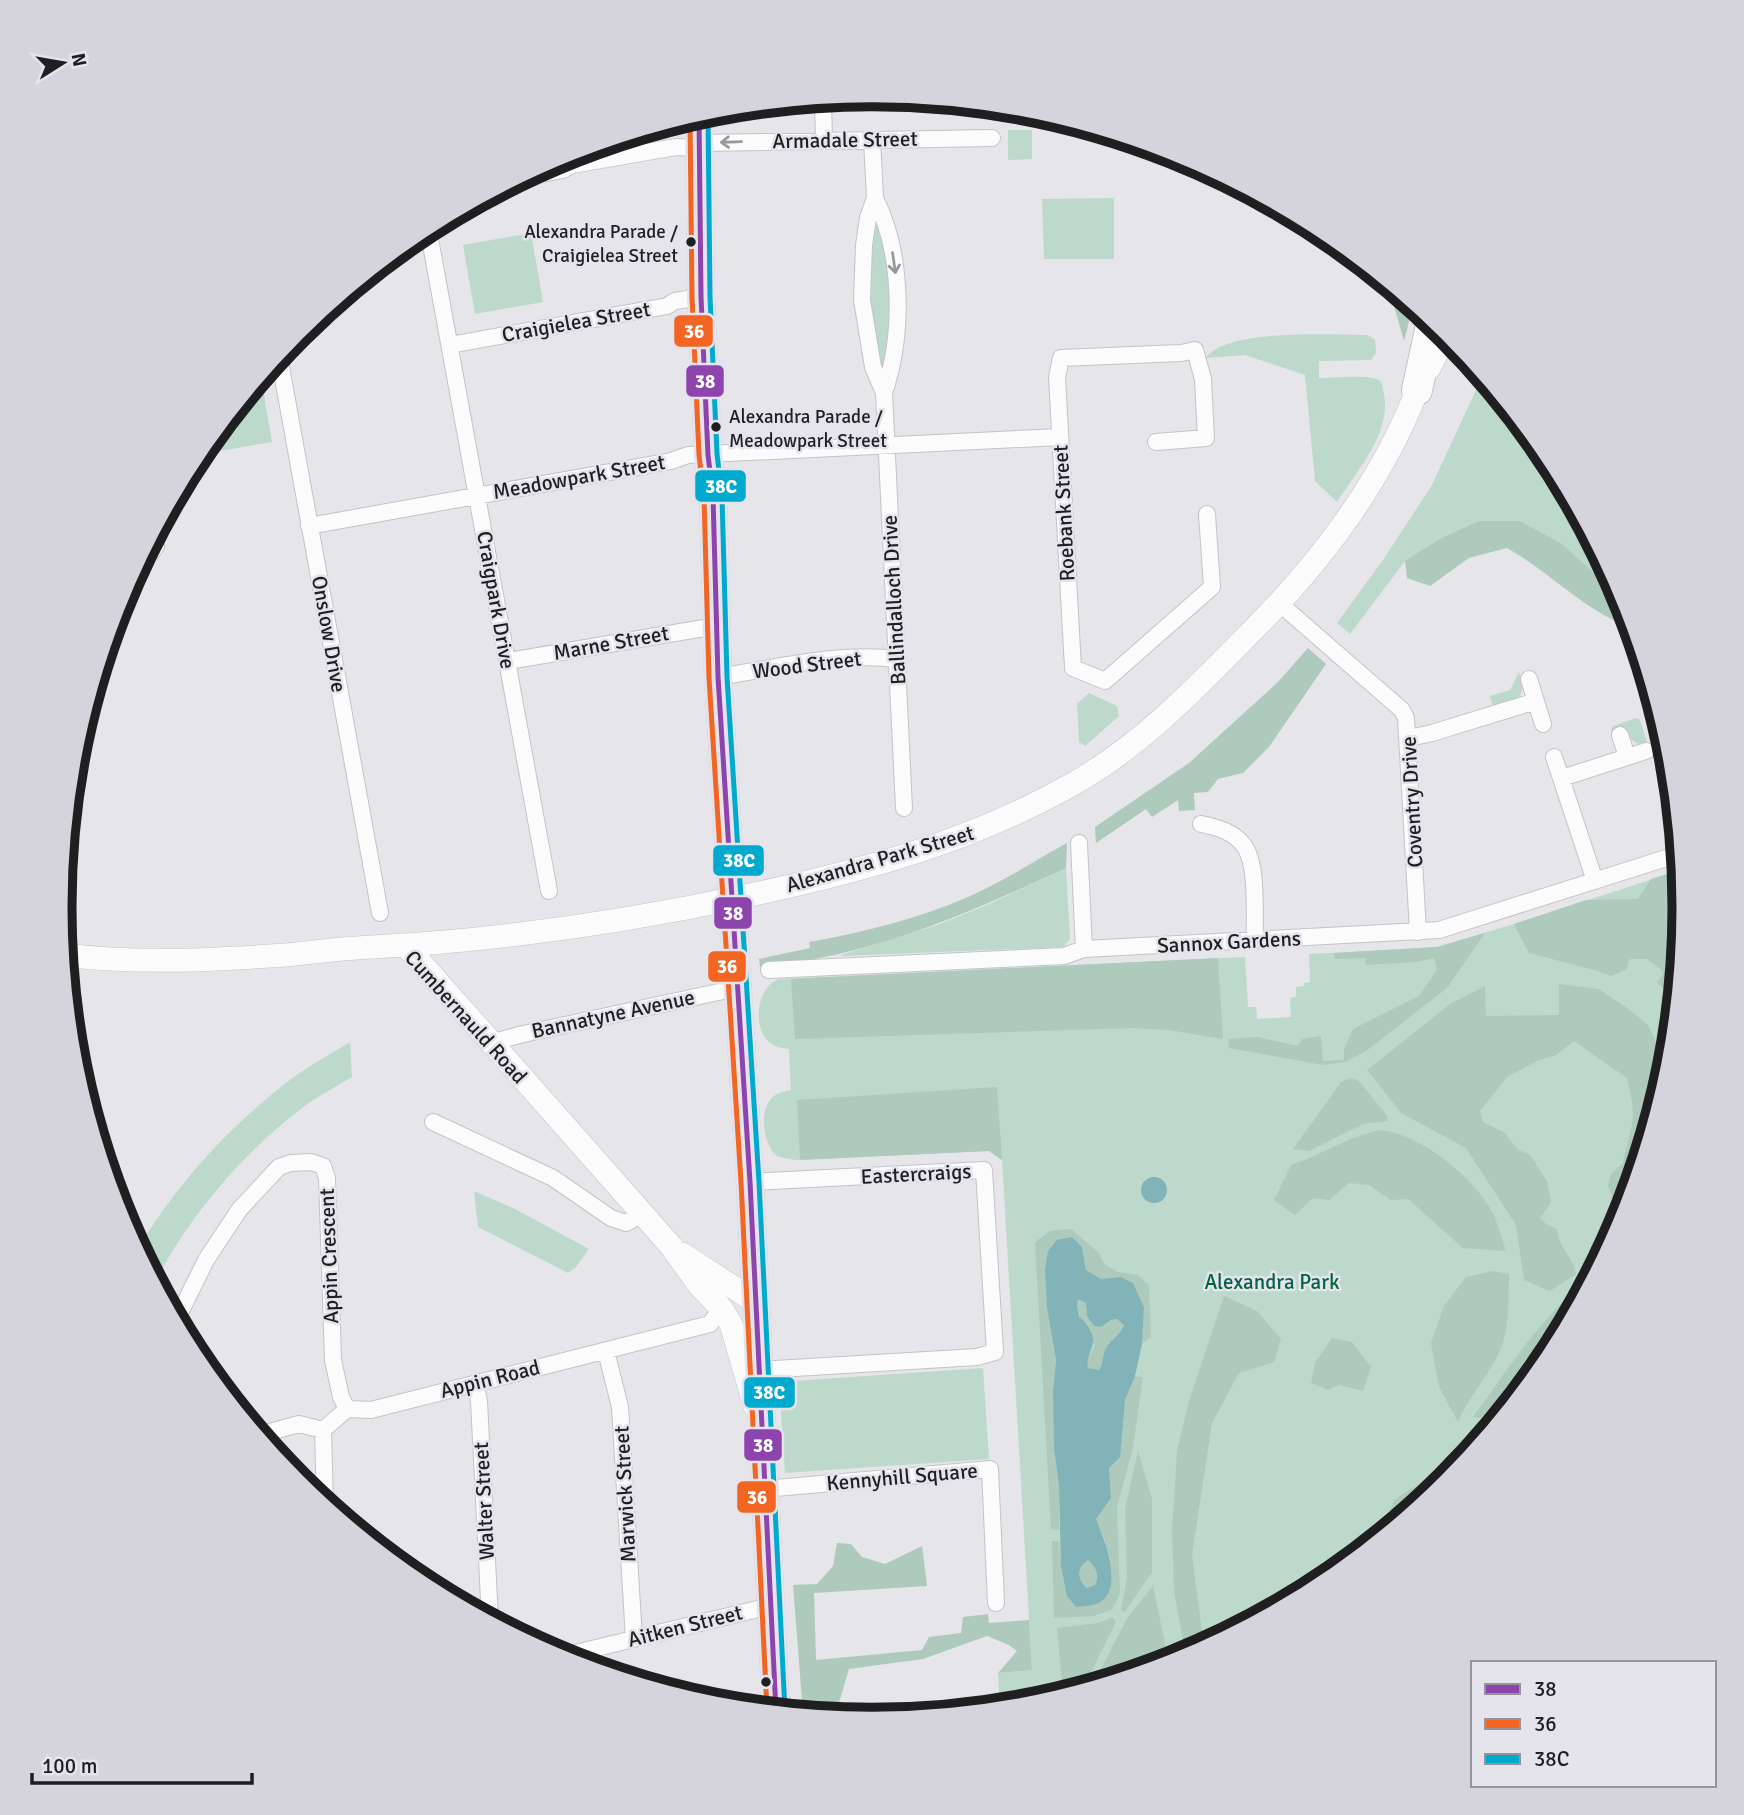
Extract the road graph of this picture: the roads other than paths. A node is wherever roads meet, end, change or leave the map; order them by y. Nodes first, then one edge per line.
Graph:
1 (823, 109) edge
2 (699, 127) edge
3 (992, 138) dead end
4 (824, 140) junction
5 (872, 140) junction
6 (698, 145) junction
7 (576, 164) edge
8 (875, 198) junction
9 (430, 240) edge
10 (701, 297) junction
11 (1429, 334) edge
12 (1435, 340) edge
13 (450, 345) junction
14 (1441, 345) edge
15 (281, 368) edge
16 (1417, 390) junction
17 (884, 393) junction
18 (1060, 437) junction
19 (1156, 442) dead end
20 (887, 446) junction
21 (708, 455) junction
22 (477, 495) junction
23 (1207, 514) dead end
24 (309, 526) junction
25 (1279, 603) junction
26 (716, 626) junction
27 (897, 659) junction
28 (508, 661) junction
29 (718, 677) junction
30 (1529, 679) dead end
31 (1536, 701) junction
32 (1544, 724) dead end
33 (1620, 735) dead end
34 (1409, 738) junction
35 (1646, 751) dead end
36 (1554, 757) dead end
37 (1627, 757) junction
38 (1562, 778) junction
39 (904, 808) dead end
40 (1201, 824) dead end
41 (1079, 843) dead end
42 (1671, 857) edge
43 (1595, 881) junction
44 (549, 891) dead end
45 (731, 899) junction
46 (380, 913) dead end
47 (1418, 932) junction
48 (1255, 941) junction
49 (406, 946) junction
50 (1084, 949) junction
51 (73, 956) edge
52 (769, 970) dead end
53 (737, 988) junction
54 (486, 1039) junction
55 (433, 1122) dead end
56 (750, 1182) junction
57 (642, 1214) junction
58 (671, 1246) junction
59 (756, 1303) junction
60 (181, 1311) edge
61 (715, 1316) junction
62 (606, 1351) junction
63 (760, 1370) junction
64 (475, 1383) junction
65 (347, 1409) junction
66 (323, 1430) junction
67 (762, 1431) junction
68 (268, 1433) edge
69 (764, 1489) junction
70 (325, 1491) edge
71 (996, 1603) dead end
72 (770, 1606) junction
73 (490, 1610) edge
74 (634, 1639) junction
75 (580, 1652) edge
76 (775, 1702) edge

1 - 4 street
2 - 6 main road
3 - 5 street, Armadale Street
4 - 5 street, Armadale Street
4 -> 6 street, Armadale Street
5 - 8 street, Ballindalloch Drive
6 - 7 street, Armadale Street
6 - 10 main road
8 -> 17 street, Ballindalloch Drive
8 - 17 street, Ballindalloch Drive
9 - 13 street, Craigpark Drive
10 - 13 street, Craigielea Street
10 - 21 main road
11 - 16 highway
12 - 16 street
13 - 22 street, Craigpark Drive
14 - 16 street
15 - 24 street, Onslow Drive
16 - 25 street, Alexandra Park Street
17 - 20 street, Ballindalloch Drive
18 - 19 street, Roebank Street
18 - 20 street, Meadowpark Street
18 - 23 street, Roebank Street
20 - 21 street, Meadowpark Street
20 - 27 street, Ballindalloch Drive
21 - 22 street, Meadowpark Street
21 - 26 main road
22 - 24 street, Meadowpark Street
22 - 28 street, Craigpark Drive
24 - 46 street, Onslow Drive
25 - 34 street, Coventry Drive
25 - 45 street, Alexandra Park Street
26 - 28 street, Marne Street
26 - 29 main road
27 - 29 street, Wood Street
27 - 39 street, Ballindalloch Drive
28 - 44 street, Craigpark Drive
29 - 45 main road
30 - 31 street
31 - 32 street
31 - 34 street
33 - 37 street
34 - 47 street, Coventry Drive
35 - 37 street
36 - 38 street
37 - 38 street
38 - 43 street
40 - 48 street
41 - 50 street
42 - 43 street, Sannox Gardens
43 - 47 street, Sannox Gardens
45 - 49 street, Alexandra Park Street
45 - 53 main road
47 - 48 street, Sannox Gardens
48 - 50 street, Sannox Gardens
49 - 51 street, Cumbernauld Road
49 - 54 street, Cumbernauld Road
50 - 52 street, Sannox Gardens
53 - 54 street, Bannatyne Avenue
53 - 56 main road
54 - 57 street, Cumbernauld Road
55 - 57 street
56 - 59 main road
56 - 63 street, Eastercraigs
57 - 58 street, Cumbernauld Road
58 - 59 street, Cumbernauld Road
58 - 61 street, Cumbernauld Road
59 - 63 main road, Cumbernauld Road
60 - 65 street, Appin Crescent
61 - 62 street, Appin Road
61 - 67 street, Cumbernauld Road
62 - 64 street, Appin Road
62 - 74 street, Marwick Street
63 - 67 main road, Cumbernauld Road
64 - 65 street, Appin Road
64 - 73 street, Walter Street
65 - 66 street
66 - 68 street
66 - 70 street
67 - 69 main road, Cumbernauld Road
69 - 71 street, Kennyhill Square
69 - 72 main road, Cumbernauld Road
72 - 74 street, Aitken Street
72 - 76 main road, Cumbernauld Road
74 - 75 street, Aitken Street

